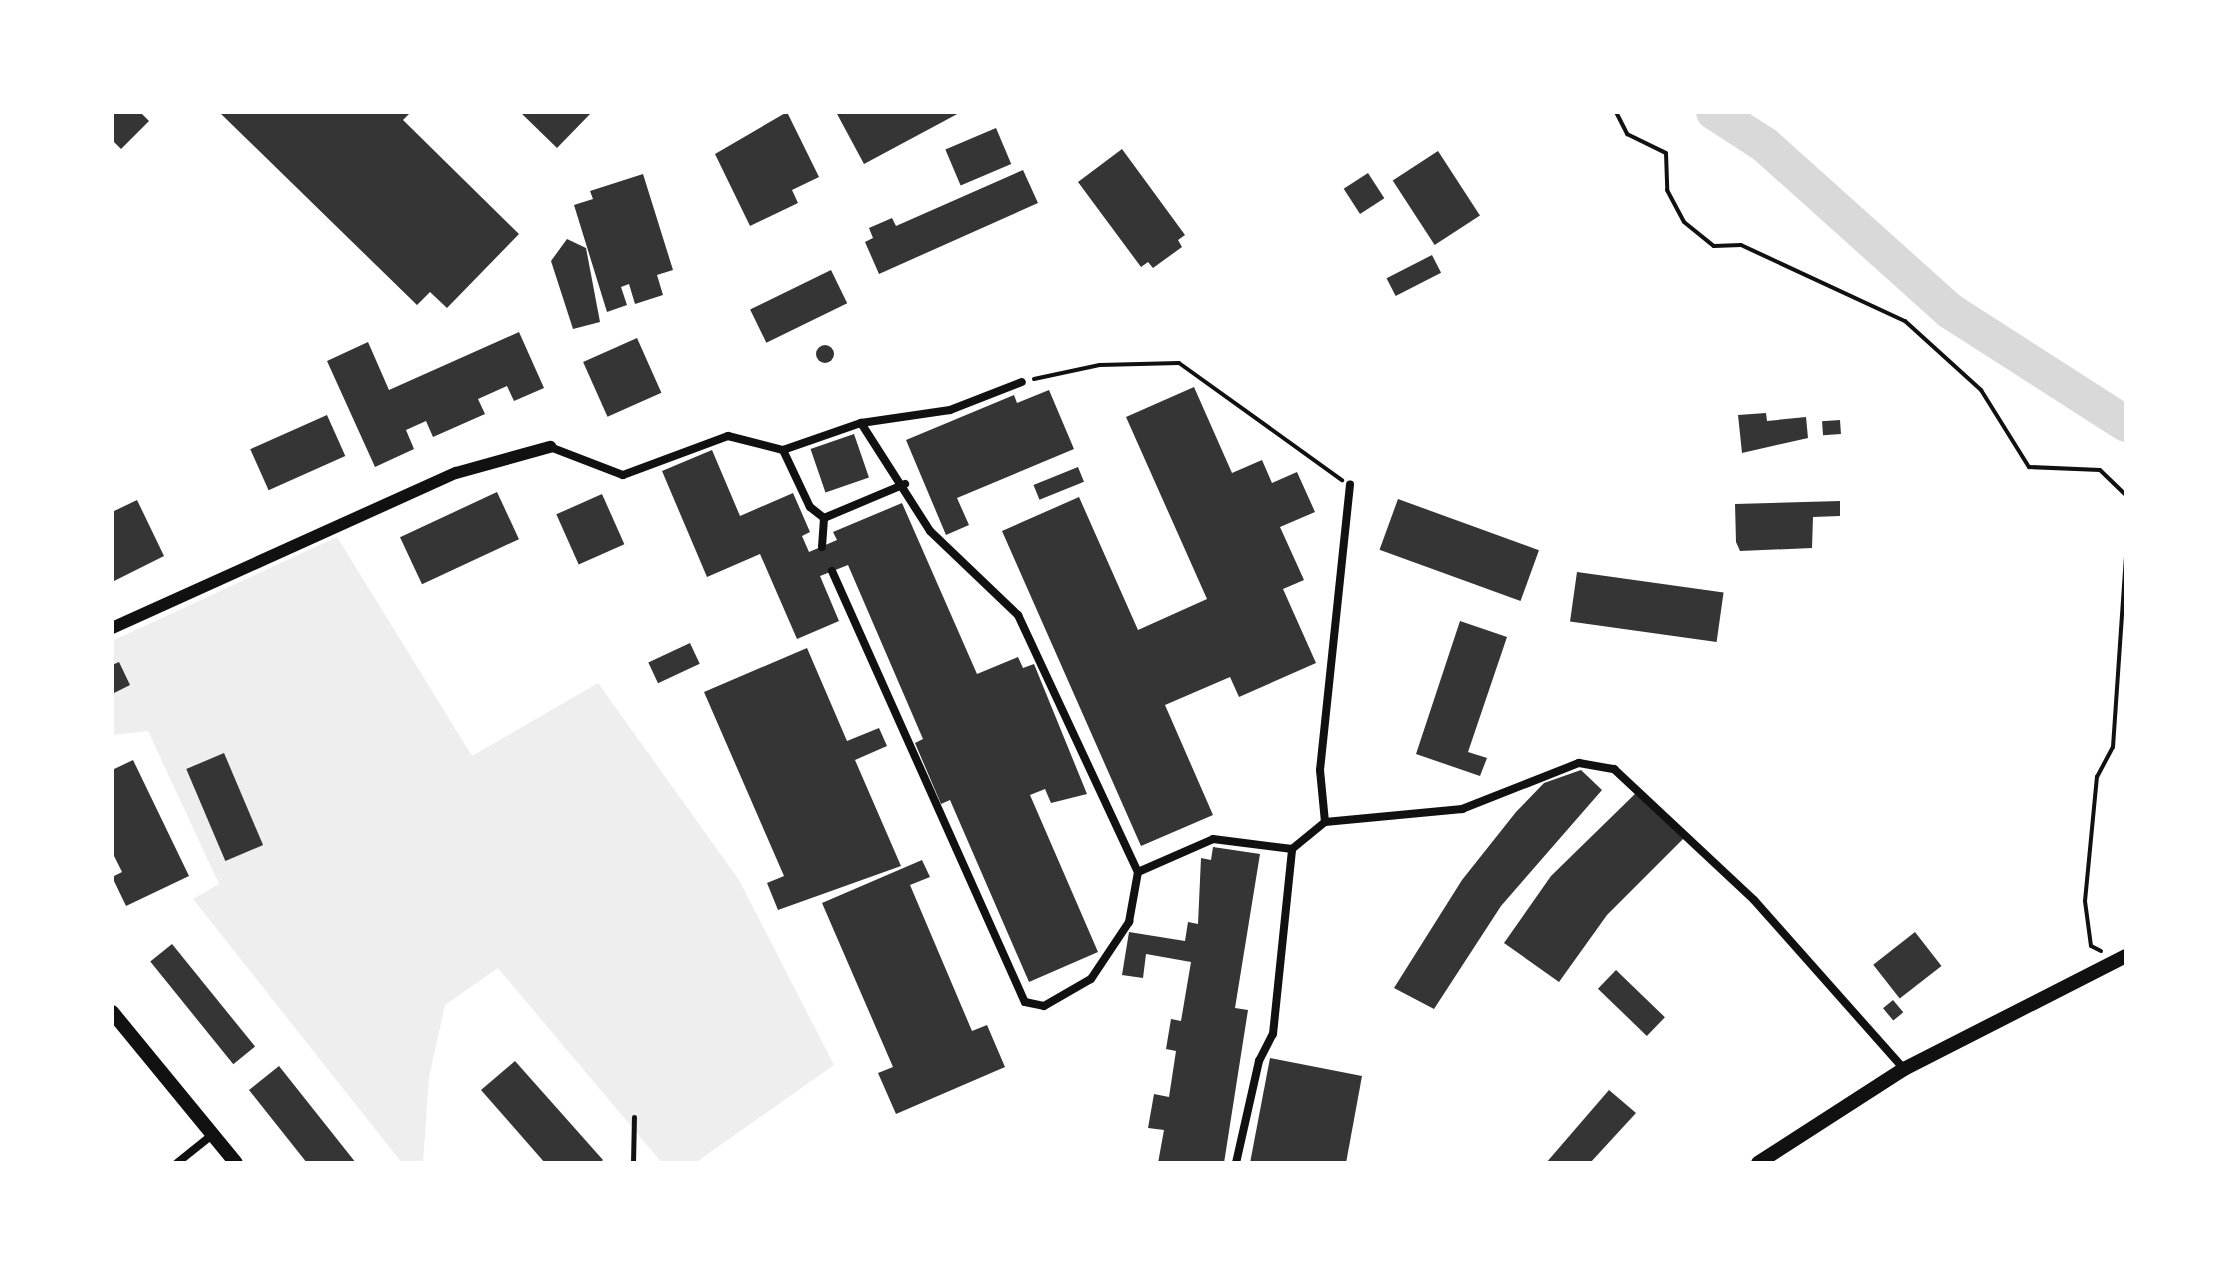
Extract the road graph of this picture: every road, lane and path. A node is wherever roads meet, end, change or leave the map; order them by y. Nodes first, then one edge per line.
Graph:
1 (1616, 112) edge
2 (1022, 382) joint
3 (861, 423) junction
4 (550, 447) joint
5 (783, 450) junction
6 (905, 484) junction
7 (1350, 485) joint
8 (2126, 495) edge
9 (824, 518) junction
10 (822, 547) dead end
11 (2126, 555) edge
12 (832, 571) dead end
13 (112, 628) edge
14 (1325, 822) junction
15 (1292, 849) junction
16 (1138, 872) junction
17 (2122, 957) edge
18 (112, 1012) edge
19 (1904, 1069) junction
20 (634, 1117) dead end
21 (212, 1135) junction
22 (177, 1163) edge
23 (236, 1163) edge
24 (633, 1163) edge
25 (1236, 1163) edge
26 (1758, 1163) edge

1 - 8 path
2 - 3 street
2 - 7 path
3 - 5 street
3 - 6 street
4 - 5 street
4 - 13 street
5 - 9 street
6 - 9 street
6 - 16 street
7 - 14 street
9 - 10 street
11 - 17 path
12 - 16 street
14 - 15 street
14 - 19 street
15 - 16 street
15 - 25 street
17 - 19 main road
18 - 21 main road
19 - 26 main road
20 - 24 lane
21 - 22 street
21 - 23 main road

